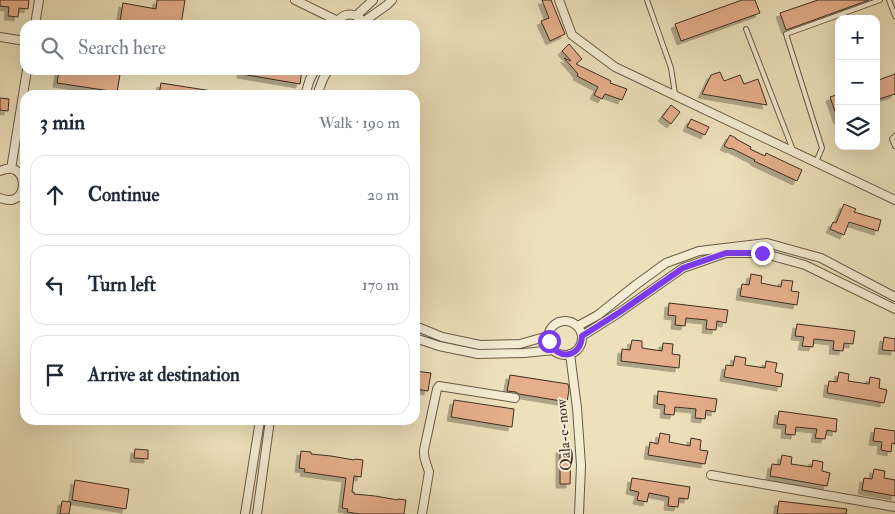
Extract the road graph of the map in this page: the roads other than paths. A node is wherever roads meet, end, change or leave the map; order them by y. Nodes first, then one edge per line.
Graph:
1 (39, 0) edge
2 (295, 0) edge
3 (372, 0) edge
4 (392, 0) edge
5 (559, 0) edge
6 (648, 0) edge
7 (880, 0) edge
8 (889, 0) edge
9 (356, 16) junction
10 (895, 16) edge
11 (36, 20) edge
12 (332, 20) edge
13 (340, 20) edge
14 (361, 20) edge
15 (369, 20) edge
16 (746, 29) dead end
17 (0, 37) edge
18 (20, 40) edge
19 (27, 75) edge
20 (312, 75) edge
21 (325, 75) edge
22 (25, 90) edge
23 (307, 90) edge
24 (320, 90) edge
25 (676, 96) junction
26 (20, 117) edge
27 (895, 136) edge
28 (895, 146) edge
29 (794, 152) junction
30 (816, 162) junction
31 (11, 169) junction
32 (0, 171) edge
33 (20, 175) edge
34 (20, 194) edge
35 (15, 199) junction
36 (1, 200) edge
37 (20, 200) edge
38 (895, 200) edge
39 (895, 297) edge
40 (895, 309) edge
41 (578, 326) junction
42 (420, 328) edge
43 (548, 336) junction
44 (582, 336) junction
45 (420, 340) edge
46 (554, 350) junction
47 (570, 354) junction
48 (515, 398) dead end
49 (259, 425) edge
50 (269, 425) edge
51 (710, 475) dead end
52 (895, 507) edge
53 (245, 514) edge
54 (257, 514) edge
55 (422, 514) edge
56 (579, 514) edge

1 - 11 street
2 - 12 street
3 - 9 street
4 - 15 street
5 - 25 street
6 - 25 lane
7 - 30 lane
8 - 10 lane
9 - 13 street
9 - 14 street
16 - 29 lane
17 - 18 street
19 - 22 street
20 - 23 street
21 - 24 street
25 - 29 street
26 - 31 street
27 - 28 lane
29 - 30 street
30 - 38 street
31 - 32 street
31 - 33 street
34 - 35 street
35 - 36 street
35 - 37 street
39 - 41 street
40 - 44 street
41 - 43 street
41 - 44 street
42 - 43 street
43 - 46 street
44 - 47 street
45 - 46 street
46 - 47 street
47 - 56 street, Qala-e-now
48 - 55 street
49 - 53 street
50 - 54 street
51 - 52 street

